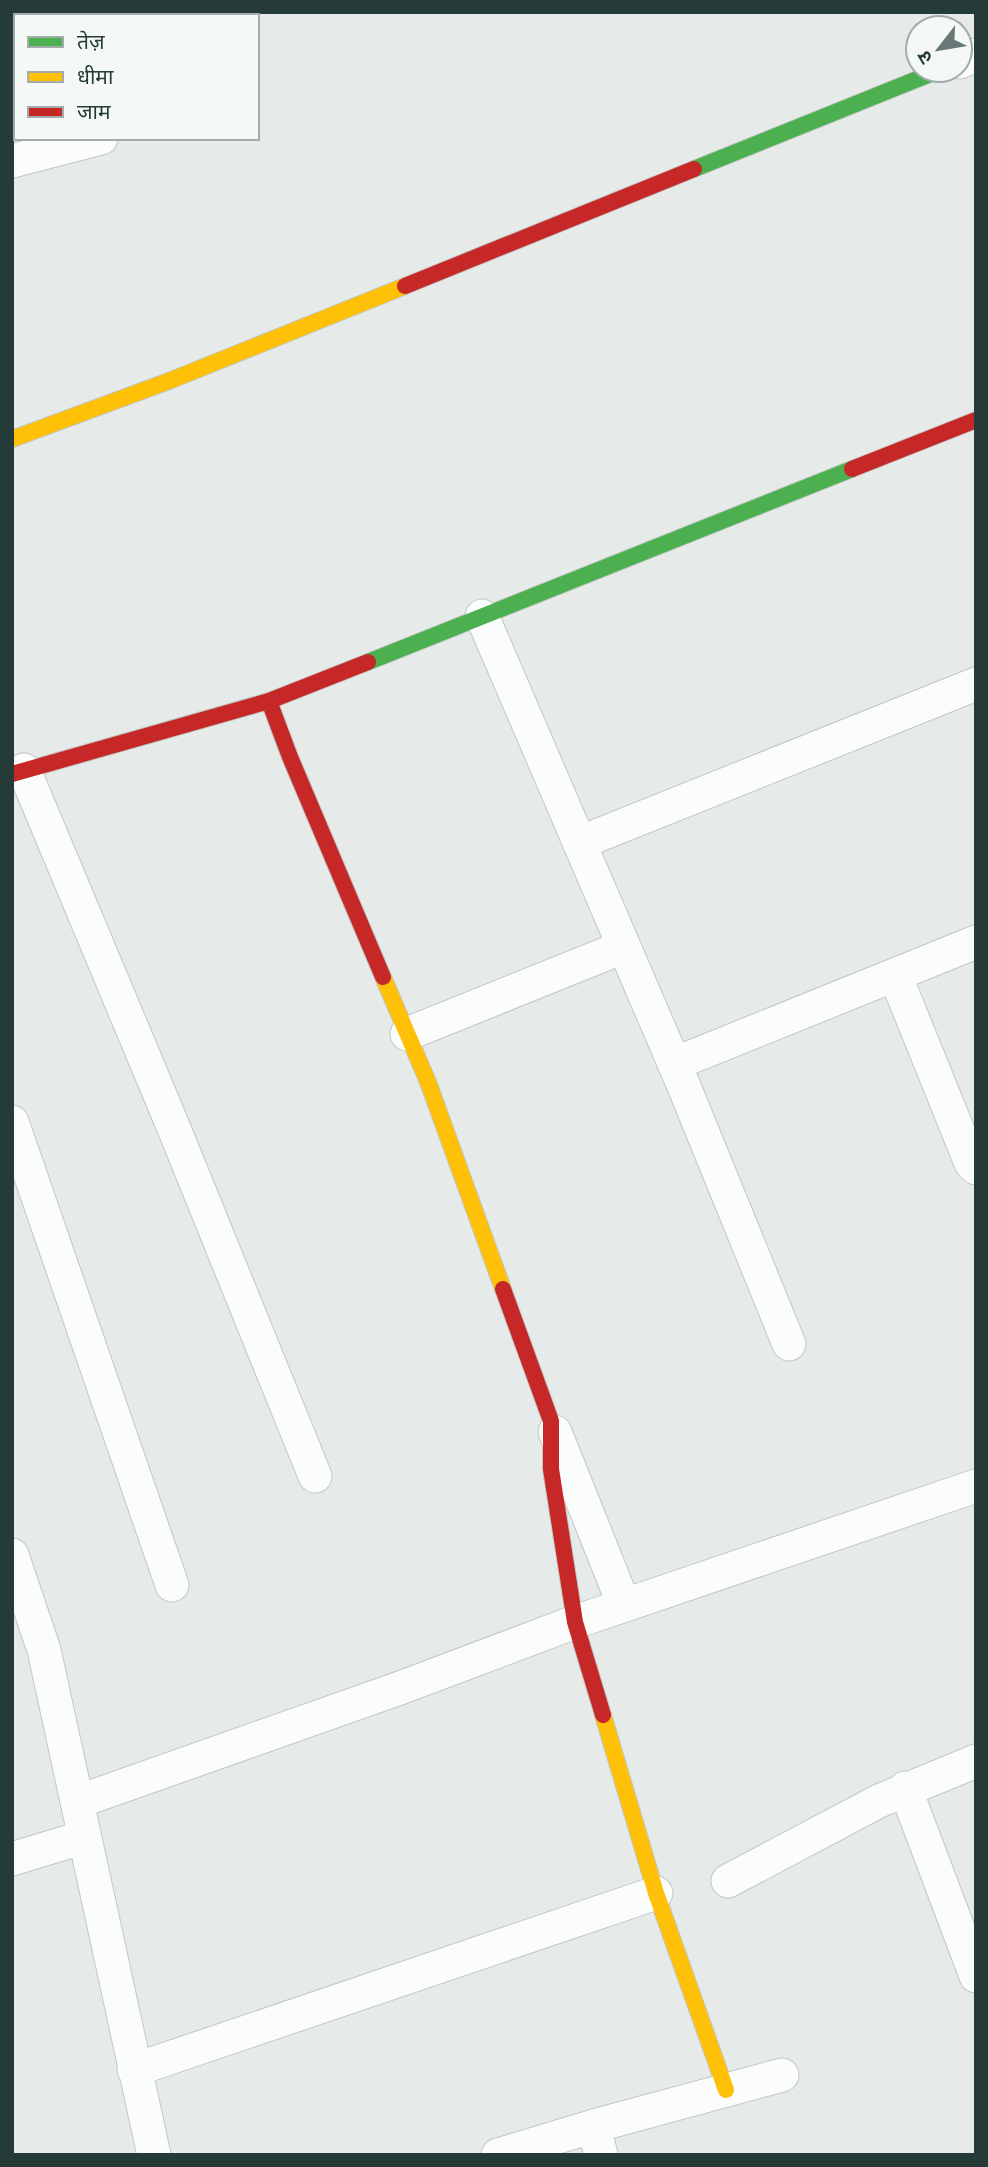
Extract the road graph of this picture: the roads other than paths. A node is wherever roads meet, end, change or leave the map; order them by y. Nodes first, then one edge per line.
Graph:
1 (905, 84) edge
2 (93, 140) edge
3 (12, 161) edge
4 (976, 420) edge
5 (12, 439) edge
6 (482, 616) junction
7 (976, 684) edge
8 (269, 701) junction
9 (18, 772) edge
10 (579, 843) junction
11 (976, 942) edge
12 (623, 947) junction
13 (895, 975) junction
14 (407, 1034) junction
15 (674, 1065) junction
16 (13, 1121) edge
17 (976, 1168) edge
18 (789, 1344) dead end
19 (551, 1421) junction
20 (315, 1476) dead end
21 (976, 1486) edge
22 (12, 1555) edge
23 (172, 1585) dead end
24 (624, 1605) junction
25 (575, 1622) junction
26 (976, 1761) edge
27 (905, 1788) junction
28 (76, 1802) junction
29 (84, 1837) junction
30 (12, 1859) edge
31 (728, 1881) dead end
32 (656, 1893) junction
33 (976, 1976) edge
34 (134, 2070) junction
35 (782, 2075) dead end
36 (726, 2090) junction
37 (597, 2141) edge
38 (154, 2155) edge
39 (498, 2155) edge

1 - 5 street
2 - 3 street
4 - 6 street
6 - 8 street
6 - 10 street
7 - 10 street
8 - 9 street
8 - 14 street
9 - 20 street
10 - 12 street
11 - 13 street
12 - 14 street
12 - 15 street
13 - 15 street
13 - 17 street
14 - 19 street
15 - 18 street
16 - 23 street
19 - 24 street
19 - 25 street
21 - 24 street
22 - 28 street
24 - 25 street
25 - 28 street
25 - 32 street
26 - 27 street
27 - 31 street
27 - 33 street
28 - 29 street
29 - 30 street
29 - 34 street
32 - 34 street
32 - 36 street
34 - 38 street
35 - 36 street
36 - 37 street
37 - 39 street

